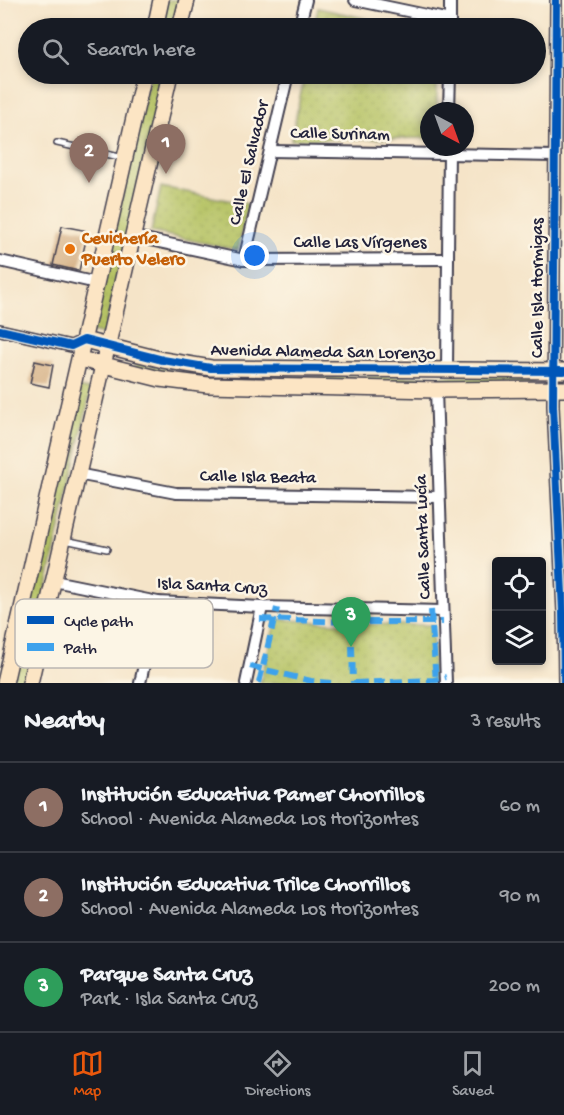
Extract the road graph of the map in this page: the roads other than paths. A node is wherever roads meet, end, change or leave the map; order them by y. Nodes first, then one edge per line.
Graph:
1 (161, 0) edge
2 (187, 0) edge
3 (306, 0) edge
4 (355, 0) edge
5 (450, 0) edge
6 (556, 0) edge
7 (156, 18) edge
8 (182, 18) edge
9 (302, 18) edge
10 (426, 18) edge
11 (450, 18) edge
12 (560, 35) edge
13 (142, 84) edge
14 (168, 84) edge
15 (286, 84) edge
16 (450, 84) edge
17 (449, 102) edge
18 (57, 143) dead end
19 (420, 150) edge
20 (270, 151) junction
21 (474, 151) edge
22 (449, 156) edge
23 (555, 156) junction
24 (125, 159) junction
25 (131, 236) junction
26 (448, 259) junction
27 (244, 260) junction
28 (0, 261) edge
29 (559, 261) edge
30 (97, 283) junction
31 (0, 330) edge
32 (77, 343) junction
33 (106, 346) junction
34 (80, 359) junction
35 (102, 365) junction
36 (447, 370) junction
37 (558, 371) edge
38 (558, 389) edge
39 (436, 390) junction
40 (77, 474) junction
41 (439, 497) junction
42 (560, 498) edge
43 (63, 539) junction
44 (107, 549) dead end
45 (54, 582) junction
46 (24, 599) edge
47 (50, 599) edge
48 (142, 599) edge
49 (213, 605) edge
50 (262, 607) junction
51 (443, 610) junction
52 (563, 613) edge
53 (15, 640) edge
54 (34, 668) edge
55 (143, 668) edge
56 (5, 683) edge
57 (30, 683) edge
58 (140, 683) edge
59 (246, 683) edge
60 (446, 683) edge
61 (564, 683) edge

1 - 7 main road
2 - 8 main road
3 - 9 street
4 - 10 street
5 - 11 street
6 - 12 street, Calle Isla Hormigas
12 - 23 street, Calle Isla Hormigas
13 - 24 main road
14 - 25 main road
15 - 20 street, Calle El Salvador
16 - 17 street
18 - 24 lane
19 - 20 street, Calle Surinam
20 - 27 street, Calle El Salvador
21 - 23 street, Calle Surinam
22 - 26 street
23 - 29 street, Calle Isla Hormigas
24 - 30 main road
25 - 27 street, Calle Las Vírgenes
25 - 33 main road
26 - 27 street, Calle Las Vírgenes
26 - 36 street
28 - 30 street
29 - 37 street, Calle Isla Hormigas
30 - 32 main road
31 - 32 street
32 - 33 main road, Avenida Alameda San Lorenzo
32 - 34 main road
33 - 35 main road
33 - 36 main road, Avenida Alameda San Lorenzo
34 - 35 main road, Avenida Alameda San Lorenzo
34 - 46 main road
35 - 39 main road, Avenida Alameda San Lorenzo
35 - 40 main road
36 - 37 main road, Avenida Alameda San Lorenzo
37 - 38 street, Calle Isla Hormigas
38 - 39 main road, Avenida Alameda San Lorenzo
38 - 42 street, Calle Isla Hormigas
39 - 41 street, Calle Santa Lucía
40 - 41 street, Calle Isla Beata
40 - 43 main road
41 - 51 street, Calle Santa Lucía
42 - 52 street, Calle Isla Hormigas
43 - 44 lane
43 - 45 main road
45 - 47 main road
45 - 48 street, Isla Santa Cruz
49 - 50 street, Isla Santa Cruz
50 - 51 street, Isla Santa Cruz
50 - 59 street
51 - 60 street, Calle Santa Lucía
52 - 61 street, Calle Isla Hormigas
53 - 56 main road
54 - 57 main road
55 - 58 street

